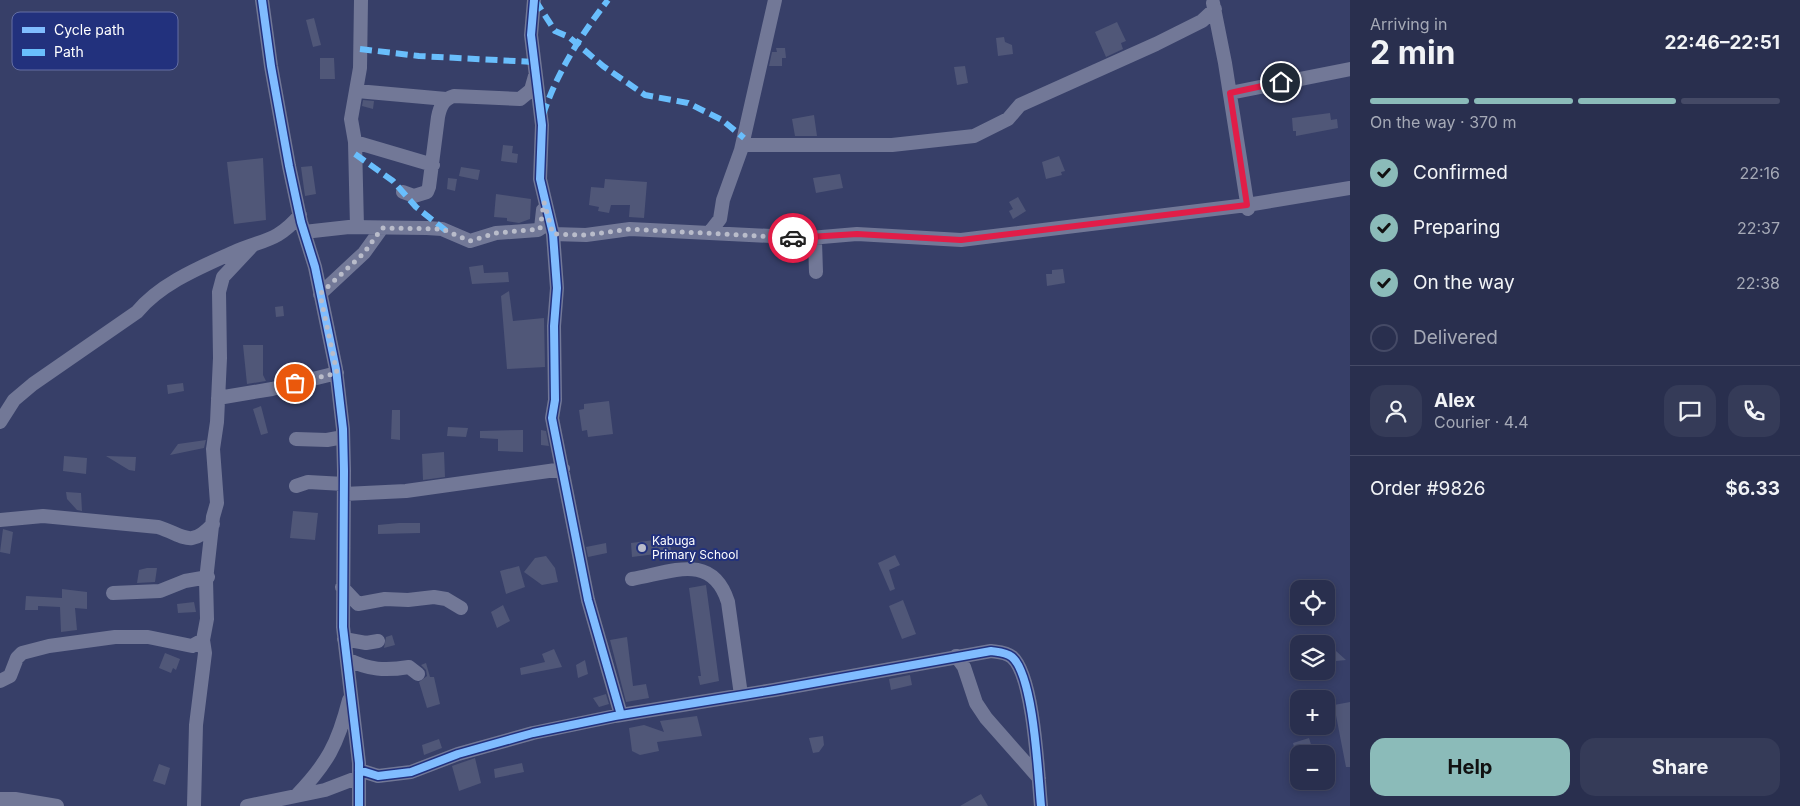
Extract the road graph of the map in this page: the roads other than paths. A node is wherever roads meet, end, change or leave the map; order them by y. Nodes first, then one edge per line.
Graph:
1 (264, 0) edge
2 (361, 0) edge
3 (534, 0) edge
4 (775, 0) edge
5 (1214, 5) edge
6 (1350, 69) edge
7 (536, 74) junction
8 (357, 91) junction
9 (1230, 93) junction
10 (446, 99) junction
11 (355, 142) junction
12 (742, 145) junction
13 (433, 165) junction
14 (1350, 188) edge
15 (403, 192) dead end
16 (544, 202) junction
17 (1247, 207) junction
18 (300, 215) junction
19 (357, 227) junction
20 (382, 228) junction
21 (304, 232) junction
22 (709, 233) junction
23 (553, 234) junction
24 (810, 238) junction
25 (252, 246) junction
26 (816, 272) dead end
27 (320, 294) junction
28 (337, 373) junction
29 (218, 398) junction
30 (14, 400) junction
31 (0, 403) edge
32 (0, 422) edge
33 (343, 438) junction
34 (296, 439) dead end
35 (563, 469) junction
36 (296, 486) dead end
37 (344, 489) junction
38 (0, 520) edge
39 (213, 524) junction
40 (208, 577) junction
41 (632, 579) dead end
42 (342, 587) junction
43 (113, 593) dead end
44 (461, 608) dead end
45 (344, 639) junction
46 (203, 640) junction
47 (378, 641) dead end
48 (956, 656) junction
49 (347, 659) junction
50 (418, 674) dead end
51 (0, 682) edge
52 (351, 689) junction
53 (741, 695) junction
54 (621, 715) junction
55 (359, 774) junction
56 (1038, 778) junction
57 (296, 796) junction
58 (0, 799) edge
59 (57, 806) edge
60 (194, 806) edge
61 (247, 806) edge
62 (359, 806) edge
63 (1041, 806) edge

1 - 18 street
2 - 8 street
3 - 7 street
4 - 12 street
5 - 9 street
5 - 12 street
6 - 9 street
7 - 10 street
7 - 16 street
8 - 10 street
8 - 11 street
9 - 17 street
10 - 13 street
11 - 13 street
11 - 19 street
12 - 22 street
13 - 15 street
14 - 17 street
16 - 20 street
16 - 23 street
17 - 24 street
18 - 21 street
18 - 25 street
19 - 20 street
19 - 21 street
20 - 27 street
21 - 27 street
22 - 23 street
22 - 24 street
23 - 35 street
24 - 26 street
25 - 29 street
25 - 30 street
27 - 28 street
28 - 29 street
28 - 33 street
29 - 39 street
30 - 31 street
30 - 32 street
33 - 34 street
33 - 37 street
35 - 37 street
35 - 54 street
36 - 37 street
37 - 42 street
38 - 39 street
39 - 40 street
40 - 43 street
40 - 46 street
41 - 53 street
42 - 44 street
42 - 45 street
45 - 47 street
45 - 49 street
46 - 51 street
46 - 60 street
48 - 53 street
48 - 56 street
48 - 56 street
49 - 50 street
49 - 52 street
52 - 55 street
52 - 57 street
53 - 54 street
54 - 55 street
55 - 57 street
55 - 62 street
56 - 63 street
57 - 61 street
58 - 59 street

